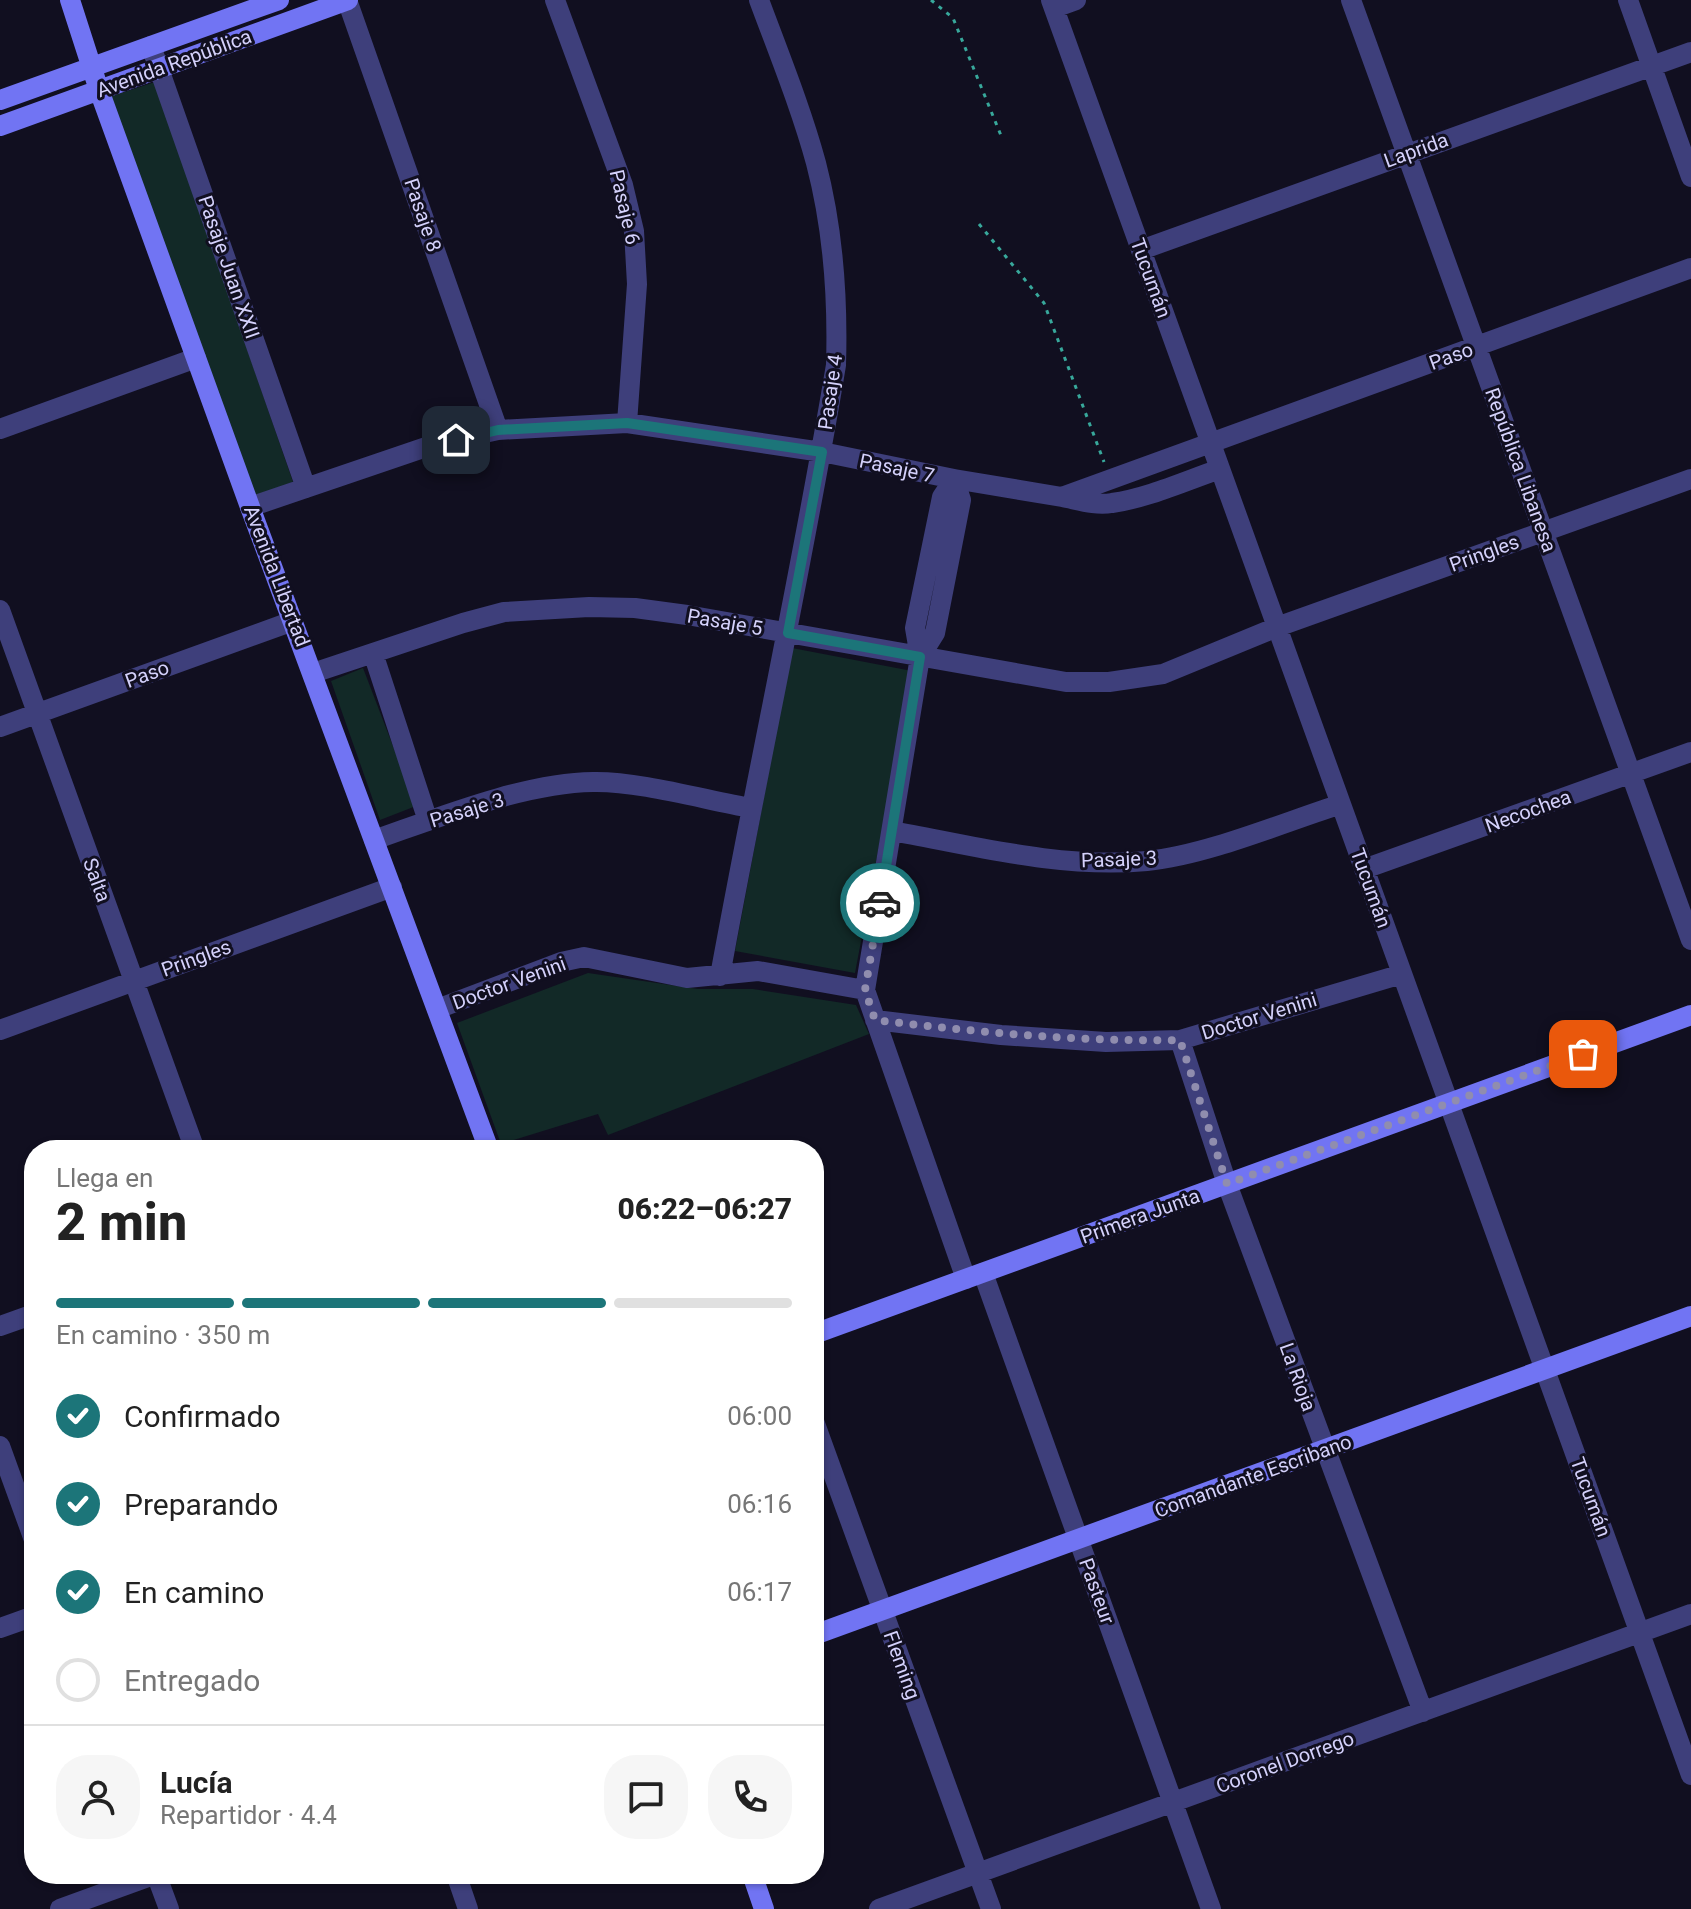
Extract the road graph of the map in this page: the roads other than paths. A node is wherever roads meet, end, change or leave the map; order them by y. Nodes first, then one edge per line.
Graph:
1 (70, 0) edge
2 (279, 0) edge
3 (347, 0) edge
4 (555, 0) edge
5 (759, 0) edge
6 (1076, 0) edge
7 (1351, 0) edge
8 (1628, 0) edge
9 (1052, 4) edge
10 (151, 46) junction
11 (1691, 52) edge
12 (1653, 65) junction
13 (91, 68) junction
14 (159, 69) junction
15 (99, 90) junction
16 (0, 100) edge
17 (0, 126) edge
18 (1406, 154) junction
19 (1691, 177) edge
20 (1141, 250) junction
21 (1691, 268) edge
22 (1476, 346) junction
23 (196, 358) junction
24 (627, 423) junction
25 (0, 429) edge
26 (498, 430) junction
27 (1211, 443) junction
28 (822, 452) junction
29 (1220, 469) junction
30 (954, 479) junction
31 (1691, 479) edge
32 (306, 488) junction
33 (1062, 497) junction
34 (250, 507) junction
35 (1544, 532) junction
36 (0, 610) edge
37 (293, 621) junction
38 (1277, 627) junction
39 (788, 633) junction
40 (373, 653) junction
41 (920, 657) junction
42 (313, 673) junction
43 (37, 714) junction
44 (0, 727) edge
45 (1691, 752) edge
46 (1631, 773) junction
47 (1341, 804) junction
48 (751, 808) junction
49 (428, 821) junction
50 (892, 831) junction
51 (374, 840) junction
52 (1364, 869) junction
53 (392, 887) junction
54 (1691, 940) edge
55 (1402, 974) junction
56 (720, 976) junction
57 (134, 981) junction
58 (865, 990) junction
59 (437, 1009) junction
60 (1691, 1015) edge
61 (875, 1020) junction
62 (0, 1030) edge
63 (1180, 1040) junction
64 (1449, 1103) junction
65 (191, 1140) edge
66 (485, 1140) edge
67 (1227, 1184) junction
68 (975, 1276) junction
69 (1691, 1316) edge
70 (24, 1318) edge
71 (0, 1326) edge
72 (824, 1330) edge
73 (1545, 1370) junction
74 (0, 1446) edge
75 (824, 1449) edge
76 (1325, 1450) junction
77 (24, 1512) edge
78 (1079, 1539) junction
79 (882, 1610) junction
80 (1691, 1614) edge
81 (24, 1620) edge
82 (0, 1628) edge
83 (824, 1631) edge
84 (1640, 1633) junction
85 (1423, 1712) junction
86 (1691, 1775) edge
87 (1173, 1803) junction
88 (978, 1873) junction
89 (129, 1884) edge
90 (160, 1884) edge
91 (459, 1884) edge
92 (755, 1884) edge
93 (60, 1909) edge
94 (169, 1909) edge
95 (468, 1909) edge
96 (764, 1909) edge
97 (879, 1909) edge
98 (991, 1909) edge
99 (1211, 1909) edge

1 - 13 main road, Avenida Libertad
2 - 10 main road, Avenida República
3 - 14 main road, Avenida República
3 - 26 street, Pasaje 8
4 - 24 street, Pasaje 6
5 - 28 street, Pasaje 4
6 - 9 street
7 - 18 street, República Libanesa
8 - 12 street
9 - 20 street, Tucumán
10 - 13 main road, Avenida República
10 - 14 street, Pasaje Juan XXII
11 - 12 street, Laprida
12 - 18 street, Laprida
12 - 19 street
13 - 15 main road, Avenida Libertad
13 - 16 main road, Avenida República
14 - 15 main road, Avenida República
14 - 32 street, Pasaje Juan XXII
15 - 17 main road, Avenida República
15 - 23 main road, Avenida Libertad
18 - 20 street, Laprida
18 - 22 street, República Libanesa
20 - 27 street, Tucumán
21 - 22 street, Paso
22 - 27 street, Paso
22 - 35 street, República Libanesa
23 - 25 street
23 - 34 main road, Avenida Libertad
24 - 26 street, Pasaje 7
24 - 28 street, Pasaje 7
26 - 32 street, Pasaje 7
27 - 29 street, Tucumán
27 - 33 street
28 - 30 street, Pasaje 7
28 - 39 street, Pasaje 4
29 - 33 street, Pasaje 7
29 - 38 street, Tucumán
30 - 33 street, Pasaje 7
30 - 41 street
31 - 35 street, Pringles
32 - 34 street, Pasaje 7
34 - 37 main road, Avenida Libertad
35 - 38 street, Pringles
35 - 46 street, República Libanesa
36 - 43 street, Salta
37 - 42 main road, Avenida Libertad
37 - 43 street, Paso
38 - 41 street, Pasaje 5
38 - 47 street, Tucumán
39 - 40 street, Pasaje 5
39 - 41 street, Pasaje 5
39 - 48 street, Pasaje 4
40 - 42 street, Pasaje 5
40 - 49 street
41 - 50 street
42 - 51 main road, Avenida Libertad
43 - 44 street, Paso
43 - 57 street, Salta
45 - 46 street, Necochea
46 - 52 street, Necochea
46 - 54 street, República Libanesa
47 - 50 street, Pasaje 3
47 - 52 street, Tucumán
48 - 49 street, Pasaje 3
48 - 56 street, Pasaje 4
49 - 51 street, Pasaje 3
50 - 58 street
51 - 53 main road, Avenida Libertad
52 - 55 street, Tucumán
53 - 57 street, Pringles
53 - 59 main road, Avenida Libertad
55 - 63 street, Doctor Venini
55 - 64 street, Tucumán
56 - 58 street, Doctor Venini
56 - 59 street, Doctor Venini
57 - 62 street, Pringles
57 - 65 street, Salta
58 - 61 street, Pasteur
59 - 66 main road, Avenida Libertad
60 - 64 main road, Primera Junta
61 - 63 street, Doctor Venini
61 - 68 street, Pasteur
63 - 67 street, La Rioja
64 - 67 main road, Primera Junta
64 - 73 street, Tucumán
67 - 68 main road, Primera Junta
67 - 76 street, La Rioja
68 - 72 main road, Primera Junta
68 - 78 street, Pasteur
69 - 73 main road, Comandante Escribano
70 - 71 street
73 - 76 main road, Comandante Escribano
73 - 84 street, Tucumán
74 - 77 street
75 - 79 street, Fleming
76 - 78 main road, Comandante Escribano
76 - 85 street, La Rioja
78 - 79 main road, Comandante Escribano
78 - 87 street, Pasteur
79 - 83 main road, Comandante Escribano
79 - 88 street, Fleming
80 - 84 street, Coronel Dorrego
81 - 82 street
84 - 85 street, Coronel Dorrego
84 - 86 street, Tucumán
85 - 87 street, Coronel Dorrego
87 - 88 street, Coronel Dorrego
87 - 99 street, Pasteur
88 - 97 street, Coronel Dorrego
88 - 98 street, Fleming
89 - 93 street
90 - 94 street
91 - 95 street
92 - 96 main road

